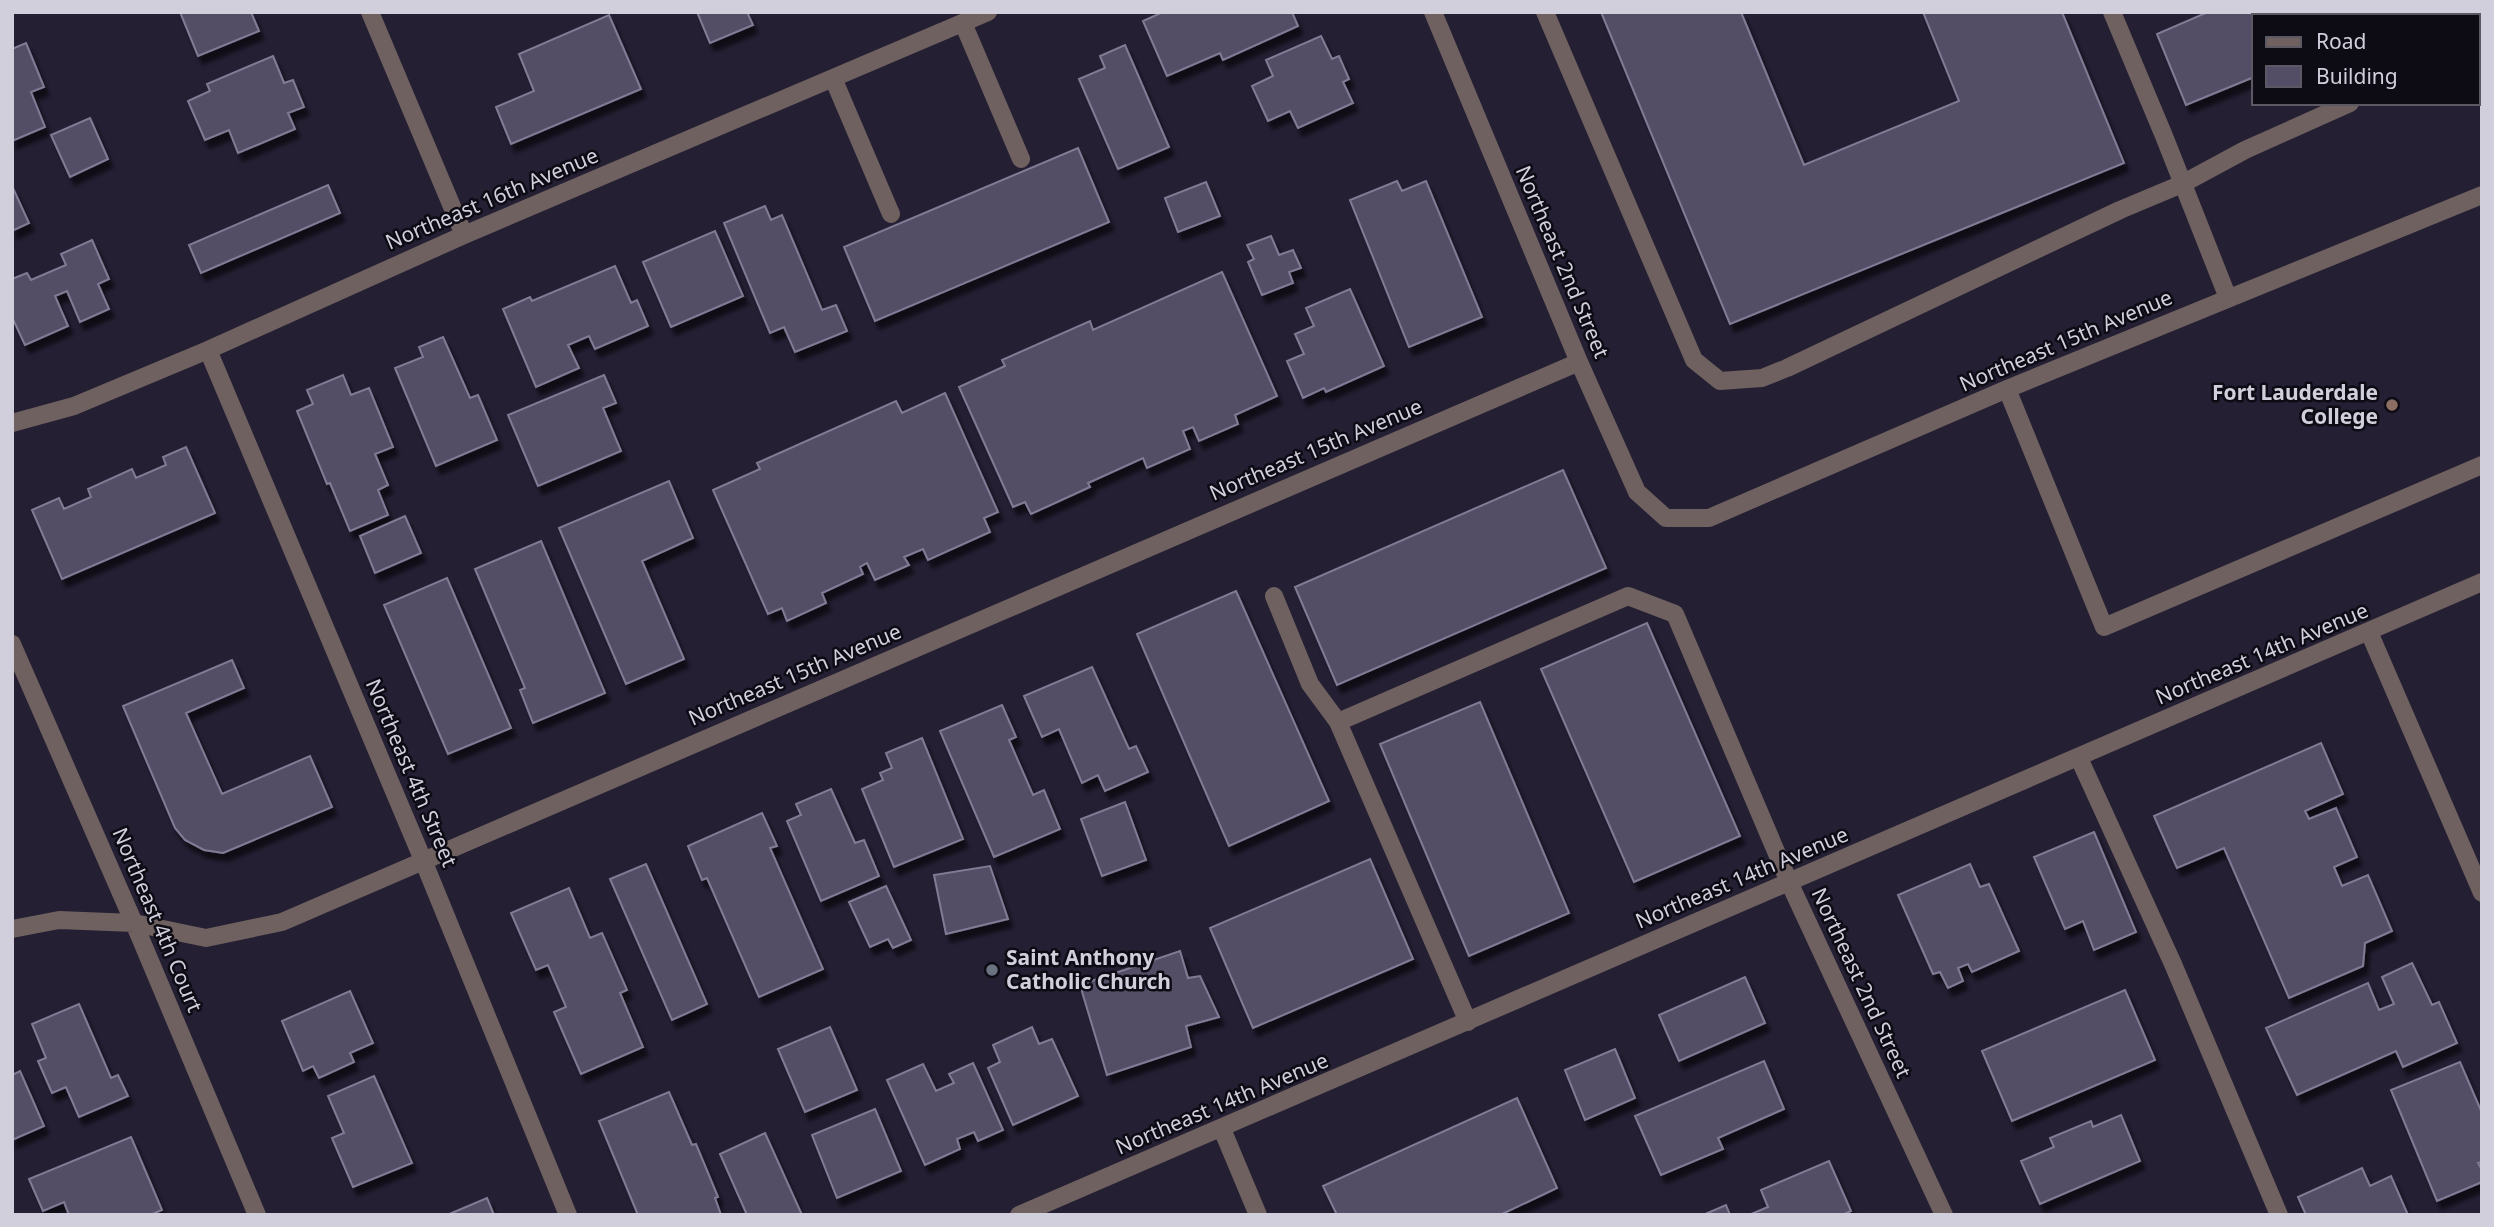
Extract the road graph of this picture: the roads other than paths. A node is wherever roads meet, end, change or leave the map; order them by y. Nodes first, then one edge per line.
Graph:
1 (370, 12) edge
2 (1433, 12) edge
3 (1545, 12) edge
4 (2112, 12) edge
5 (985, 13) edge
6 (963, 23) junction
7 (833, 78) junction
8 (2346, 105) edge
9 (1021, 159) dead end
10 (2182, 184) junction
11 (2482, 195) edge
12 (891, 214) dead end
13 (464, 234) junction
14 (2228, 299) junction
15 (208, 350) junction
16 (1579, 362) junction
17 (2007, 389) junction
18 (12, 423) edge
19 (2482, 465) edge
20 (1666, 518) joint
21 (2482, 582) edge
22 (1273, 596) dead end
23 (2369, 632) junction
24 (12, 644) edge
25 (1338, 722) junction
26 (2079, 758) junction
27 (423, 860) junction
28 (1789, 883) junction
29 (2482, 894) edge
30 (134, 923) junction
31 (12, 929) edge
32 (1468, 1022) junction
33 (1222, 1129) junction
34 (257, 1215) edge
35 (568, 1215) edge
36 (1019, 1215) edge
37 (1258, 1215) edge
38 (1944, 1215) edge
39 (2279, 1215) edge

1 - 13 street
2 - 16 street, Northeast 2nd Street
3 - 10 street
4 - 10 street
5 - 6 street, Northeast 16th Avenue
6 - 7 street, Northeast 16th Avenue
6 - 9 street
7 - 12 street
7 - 13 street, Northeast 16th Avenue
8 - 10 street
10 - 14 street
11 - 14 street, Northeast 15th Avenue
13 - 15 street, Northeast 16th Avenue
14 - 17 street, Northeast 15th Avenue
15 - 18 street, Northeast 16th Avenue
15 - 27 street, Northeast 4th Street
16 - 20 street, Northeast 2nd Street
16 - 27 street, Northeast 15th Avenue
17 - 19 street
17 - 20 street, Northeast 15th Avenue
21 - 23 street, Northeast 14th Avenue
22 - 25 street
23 - 26 street, Northeast 14th Avenue
23 - 29 street
24 - 30 street, Northeast 4th Court
25 - 28 street, Northeast 2nd Street
25 - 32 street
26 - 28 street, Northeast 14th Avenue
26 - 39 street
27 - 30 street, Northeast 15th Avenue
27 - 35 street, Northeast 4th Street
28 - 32 street, Northeast 14th Avenue
28 - 38 street, Northeast 2nd Street
30 - 31 street, Northeast 15th Avenue
30 - 34 street, Northeast 4th Court
32 - 33 street, Northeast 14th Avenue
33 - 36 street, Northeast 14th Avenue
33 - 37 street

